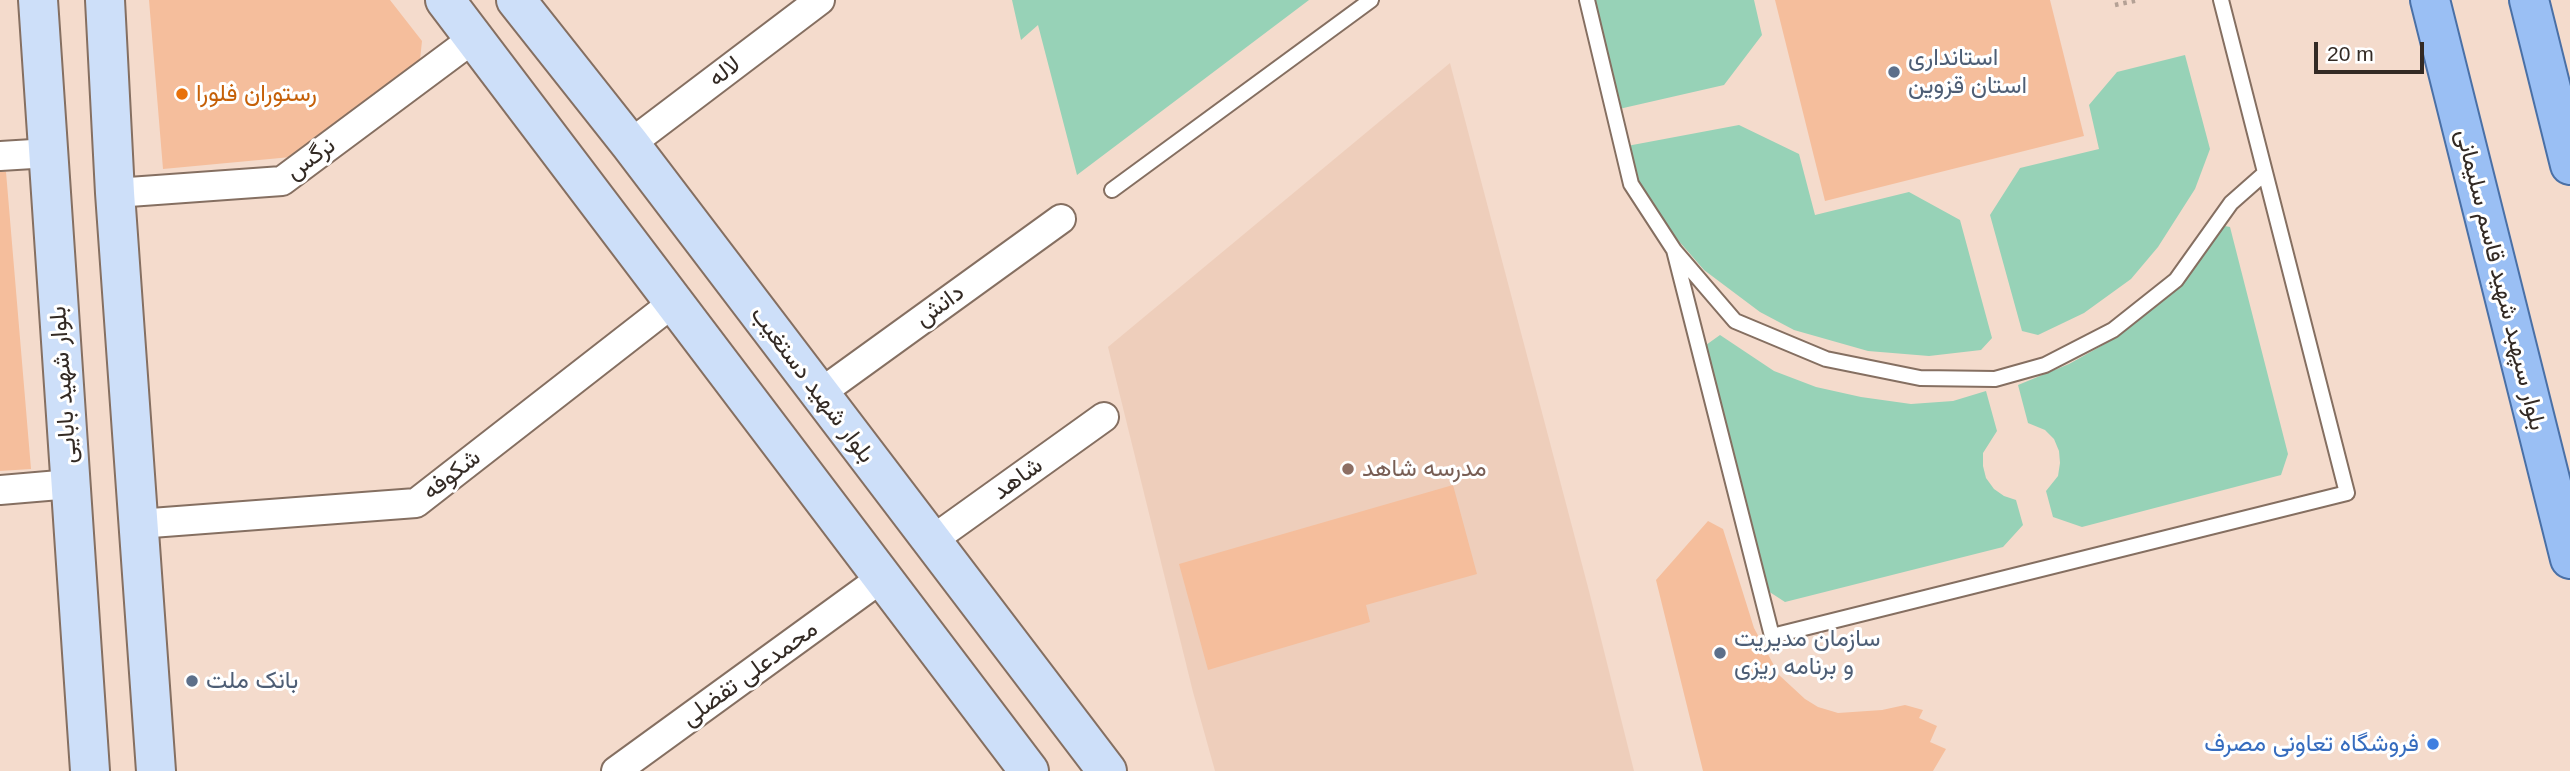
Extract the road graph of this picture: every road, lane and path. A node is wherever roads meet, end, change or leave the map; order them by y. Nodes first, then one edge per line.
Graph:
1 (38, 0) edge
2 (105, 0) edge
3 (445, 0) edge
4 (516, 0) edge
5 (820, 0) edge
6 (1371, 0) edge
7 (1587, 0) edge
8 (2139, 0) edge
9 (2221, 0) edge
10 (2430, 0) edge
11 (2529, 0) edge
12 (2115, 5) dead end
13 (474, 38) junction
14 (630, 144) junction
15 (49, 152) junction
16 (0, 156) edge
17 (2570, 165) edge
18 (2265, 173) junction
19 (1112, 190) dead end
20 (115, 193) junction
21 (1061, 219) dead end
22 (1674, 250) junction
23 (674, 302) junction
24 (819, 394) junction
25 (1104, 417) dead end
26 (71, 484) junction
27 (0, 490) edge
28 (138, 524) junction
29 (931, 541) junction
30 (2570, 559) edge
31 (883, 577) junction
32 (90, 771) edge
33 (156, 771) edge
34 (616, 771) edge
35 (1029, 771) edge
36 (1107, 771) edge

1 - 15 street, بلوار شهید بابایی
2 - 20 street
3 - 13 street
4 - 14 street, بلوار شهید دستغیب
5 - 14 street, لاله
6 - 19 lane
7 - 22 lane
8 - 12 path
9 - 18 lane
10 - 30 main road, بلوار سپهبد شهید قاسم سلیمانی
11 - 17 main road
13 - 20 street, نرگس
13 - 23 street
14 - 24 street, بلوار شهید دستغیب
15 - 16 street
15 - 26 street, بلوار شهید بابایی
18 - 22 lane
18 - 22 lane
20 - 28 street
21 - 24 street, دانش
23 - 28 street, شکوفه
23 - 31 street
24 - 29 street, بلوار شهید دستغیب
25 - 29 street, شاهد
26 - 27 street
26 - 32 street, بلوار شهید بابایی
28 - 33 street
29 - 31 street
29 - 36 street, بلوار شهید دستغیب
31 - 34 street, محمدعلی تفضلی
31 - 35 street

